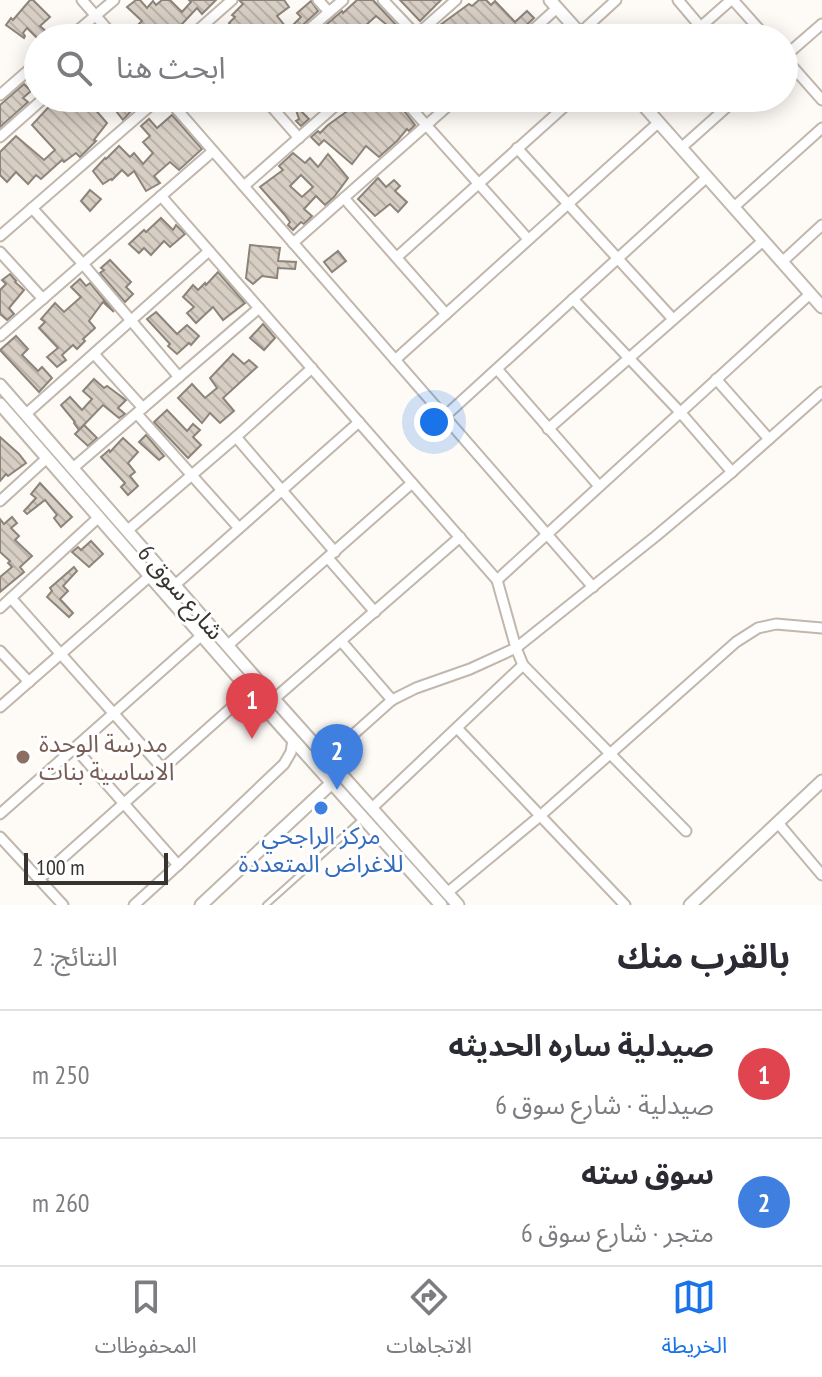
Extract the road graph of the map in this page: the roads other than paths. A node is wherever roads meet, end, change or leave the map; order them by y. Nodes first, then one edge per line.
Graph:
1 (82, 0) edge
2 (114, 0) edge
3 (232, 0) edge
4 (318, 0) edge
5 (343, 0) edge
6 (383, 0) edge
7 (456, 0) edge
8 (616, 0) edge
9 (678, 0) edge
10 (732, 0) edge
11 (554, 4) edge
12 (329, 12) junction
13 (96, 16) junction
14 (86, 24) edge
15 (102, 24) edge
16 (205, 24) edge
17 (315, 24) edge
18 (404, 24) edge
19 (430, 24) edge
20 (536, 24) edge
21 (572, 24) edge
22 (593, 24) edge
23 (698, 24) edge
24 (704, 24) edge
25 (754, 24) edge
26 (822, 24) edge
27 (798, 45) edge
28 (798, 73) edge
29 (24, 74) edge
30 (0, 95) edge
31 (822, 100) edge
32 (28, 112) edge
33 (143, 112) edge
34 (179, 112) edge
35 (276, 112) edge
36 (328, 112) edge
37 (414, 112) edge
38 (441, 112) edge
39 (558, 112) edge
40 (650, 112) edge
41 (721, 112) edge
42 (659, 122) junction
43 (426, 125) junction
44 (822, 128) edge
45 (0, 137) edge
46 (299, 138) junction
47 (517, 148) junction
48 (681, 148) junction
49 (213, 151) junction
50 (707, 177) junction
51 (478, 184) junction
52 (244, 186) junction
53 (161, 196) junction
54 (344, 198) junction
55 (568, 204) junction
56 (734, 207) junction
57 (32, 208) junction
58 (822, 225) edge
59 (0, 236) edge
60 (528, 239) junction
61 (763, 241) junction
62 (293, 243) junction
63 (209, 251) junction
64 (0, 252) edge
65 (397, 257) junction
66 (617, 259) junction
67 (782, 262) junction
68 (83, 264) junction
69 (810, 294) junction
70 (43, 299) junction
71 (573, 299) junction
72 (822, 307) edge
73 (259, 308) junction
74 (446, 314) junction
75 (672, 318) junction
76 (131, 321) junction
77 (0, 336) edge
78 (94, 354) junction
79 (628, 357) junction
80 (395, 360) junction
81 (312, 368) junction
82 (497, 369) junction
83 (179, 377) junction
84 (716, 379) junction
85 (0, 385) edge
86 (822, 392) edge
87 (0, 404) edge
88 (140, 411) junction
89 (680, 412) junction
90 (26, 414) junction
91 (444, 417) junction
92 (359, 422) junction
93 (548, 429) junction
94 (236, 437) junction
95 (769, 439) junction
96 (47, 458) junction
97 (73, 468) junction
98 (732, 472) junction
99 (191, 475) junction
100 (412, 483) junction
101 (599, 486) junction
102 (283, 490) junction
103 (0, 501) edge
104 (99, 517) junction
105 (239, 528) junction
106 (128, 530) junction
107 (547, 535) junction
108 (460, 537) junction
109 (332, 555) junction
110 (151, 575) junction
111 (497, 580) junction
112 (175, 585) junction
113 (593, 587) junction
114 (11, 598) junction
115 (0, 608) edge
116 (375, 612) junction
117 (822, 628) edge
118 (202, 635) junction
119 (341, 641) junction
120 (227, 646) junction
121 (516, 648) junction
122 (0, 651) edge
123 (60, 654) junction
124 (523, 665) junction
125 (29, 682) junction
126 (250, 691) junction
127 (274, 699) junction
128 (392, 700) junction
129 (0, 707) edge
130 (113, 713) junction
131 (457, 728) junction
132 (293, 740) junction
133 (75, 748) junction
134 (610, 754) junction
135 (327, 758) junction
136 (163, 769) junction
137 (341, 774) junction
138 (822, 781) edge
139 (331, 783) junction
140 (122, 803) junction
141 (372, 808) junction
142 (0, 814) edge
143 (540, 816) junction
144 (363, 818) junction
145 (778, 823) junction
146 (686, 831) dead end
147 (2, 842) edge
148 (178, 865) junction
149 (822, 875) edge
150 (39, 879) junction
151 (447, 893) junction
152 (63, 905) edge
153 (134, 905) edge
154 (201, 905) edge
155 (266, 905) edge
156 (441, 905) edge
157 (458, 905) edge
158 (625, 905) edge
159 (690, 905) edge

1 - 13 street
2 - 13 street
3 - 16 street
4 - 12 street
5 - 12 street
6 - 18 street
7 - 19 street
8 - 22 street
9 - 23 street
10 - 24 street
10 - 25 street
11 - 20 street
11 - 21 street
12 - 17 street
13 - 14 street
13 - 15 street
26 - 27 street
28 - 31 street
29 - 30 street
32 - 45 street
33 - 57 street
34 - 49 street
35 - 46 street
36 - 46 street
37 - 43 street
38 - 43 street
39 - 47 street
40 - 42 street
41 - 48 street
42 - 48 street
42 - 55 street
43 - 51 street
43 - 54 street
44 - 56 street
46 - 52 street
47 - 51 street
47 - 55 street
48 - 50 street
49 - 52 street
49 - 53 street
50 - 56 street
50 - 66 street
51 - 60 street
51 - 65 street
52 - 62 street
53 - 63 street
53 - 68 street
54 - 62 street
54 - 65 street
55 - 60 street
55 - 66 street
56 - 61 street
57 - 59 street
57 - 68 street
58 - 67 street
60 - 74 street
61 - 67 street
61 - 75 street
62 - 80 street
63 - 73 street
63 - 76 street
64 - 70 street
65 - 74 street
66 - 71 street
66 - 75 street
67 - 69 street
68 - 70 street
68 - 76 street
69 - 72 street
69 - 84 street
70 - 77 street
71 - 79 street
71 - 82 street
73 - 81 street
73 - 83 street
74 - 80 street
75 - 79 street
76 - 78 street
76 - 83 street
78 - 88 street
78 - 90 street
79 - 89 street
79 - 93 street
80 - 91 street
81 - 92 street
81 - 94 street
82 - 91 street
82 - 93 street
83 - 88 street
84 - 89 street
84 - 95 street
85 - 90 street, شارع سوق 6
86 - 95 street
87 - 96 street, شارع سوق 6
88 - 97 street
88 - 99 street
89 - 98 street
89 - 101 street
90 - 97 street, شارع سوق 6
91 - 107 street
92 - 100 street
92 - 102 street
93 - 101 street
94 - 99 street
94 - 102 street
95 - 98 street
96 - 103 street
96 - 104 street, شارع سوق 6
97 - 106 street, شارع سوق 6
98 - 113 street
99 - 105 street
99 - 106 street
100 - 108 street
100 - 109 street
101 - 107 street
102 - 105 street
102 - 109 street
104 - 110 street, شارع سوق 6
104 - 114 street
105 - 112 street
106 - 112 street, شارع سوق 6
107 - 111 street
107 - 113 street
108 - 111 street
108 - 116 street
109 - 116 street
109 - 120 street
110 - 118 street, شارع سوق 6
110 - 123 street
111 - 121 street
112 - 120 street, شارع سوق 6
113 - 121 street
114 - 115 street
114 - 123 street
116 - 119 street
117 - 134 street
118 - 126 street, شارع سوق 6
118 - 130 street
119 - 127 street
119 - 128 street
120 - 127 street, شارع سوق 6
121 - 124 street
121 - 128 street
122 - 125 street
123 - 125 street
123 - 130 street
124 - 131 street
124 - 134 street
125 - 129 street
126 - 132 street, شارع سوق 6
126 - 136 street
127 - 135 street, شارع سوق 6
128 - 135 street
130 - 133 street
130 - 136 street
131 - 141 street
131 - 143 street
132 - 139 street, شارع سوق 6
132 - 148 street
133 - 140 street
133 - 142 street
134 - 143 street
134 - 146 street
135 - 137 street, شارع سوق 6
136 - 140 street
137 - 139 street
137 - 141 street, شارع سوق 6
138 - 145 street
139 - 144 street, شارع سوق 6
139 - 154 street
140 - 148 street
140 - 150 street
141 - 151 street, شارع سوق 6
143 - 151 street
143 - 158 street
144 - 155 lane
144 - 156 street, شارع سوق 6
145 - 149 street
145 - 159 street
147 - 150 street
148 - 153 street
150 - 152 street
151 - 157 street, شارع سوق 6

